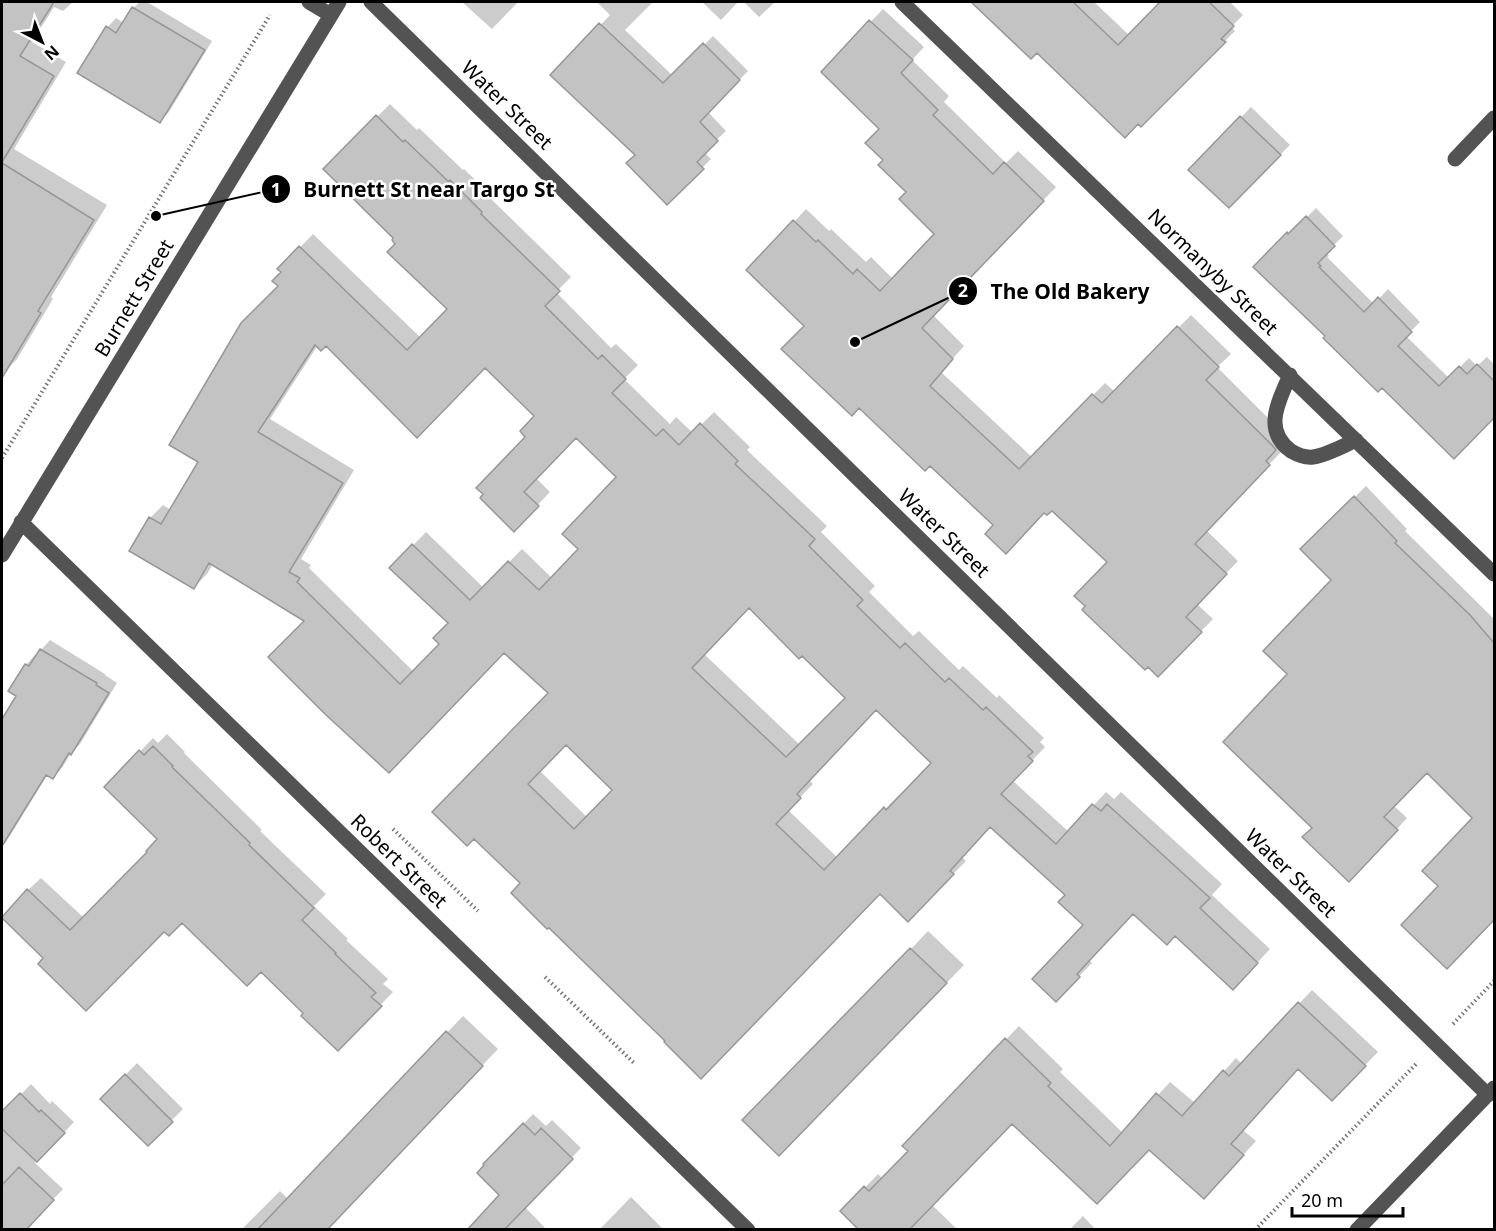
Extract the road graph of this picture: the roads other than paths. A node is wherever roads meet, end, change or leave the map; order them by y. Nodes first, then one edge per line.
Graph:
1 (309, 2) edge
2 (371, 2) edge
3 (902, 2) edge
4 (335, 8) edge
5 (1494, 118) edge
6 (1455, 159) dead end
7 (1290, 375) junction
8 (1356, 440) junction
9 (21, 522) junction
10 (2, 555) edge
11 (1494, 573) edge
12 (1491, 1092) edge
13 (748, 1230) edge
14 (1357, 1230) edge

1 - 4 street
2 - 12 street, Water Street
3 - 7 street, Normanyby Street
4 - 9 street, Burnett Street
5 - 6 street
7 - 8 street, Normanyby Street
7 - 8 street
8 - 11 street, Normanyby Street
9 - 10 street, Burnett Street
9 - 13 street, Robert Street
12 - 14 street

